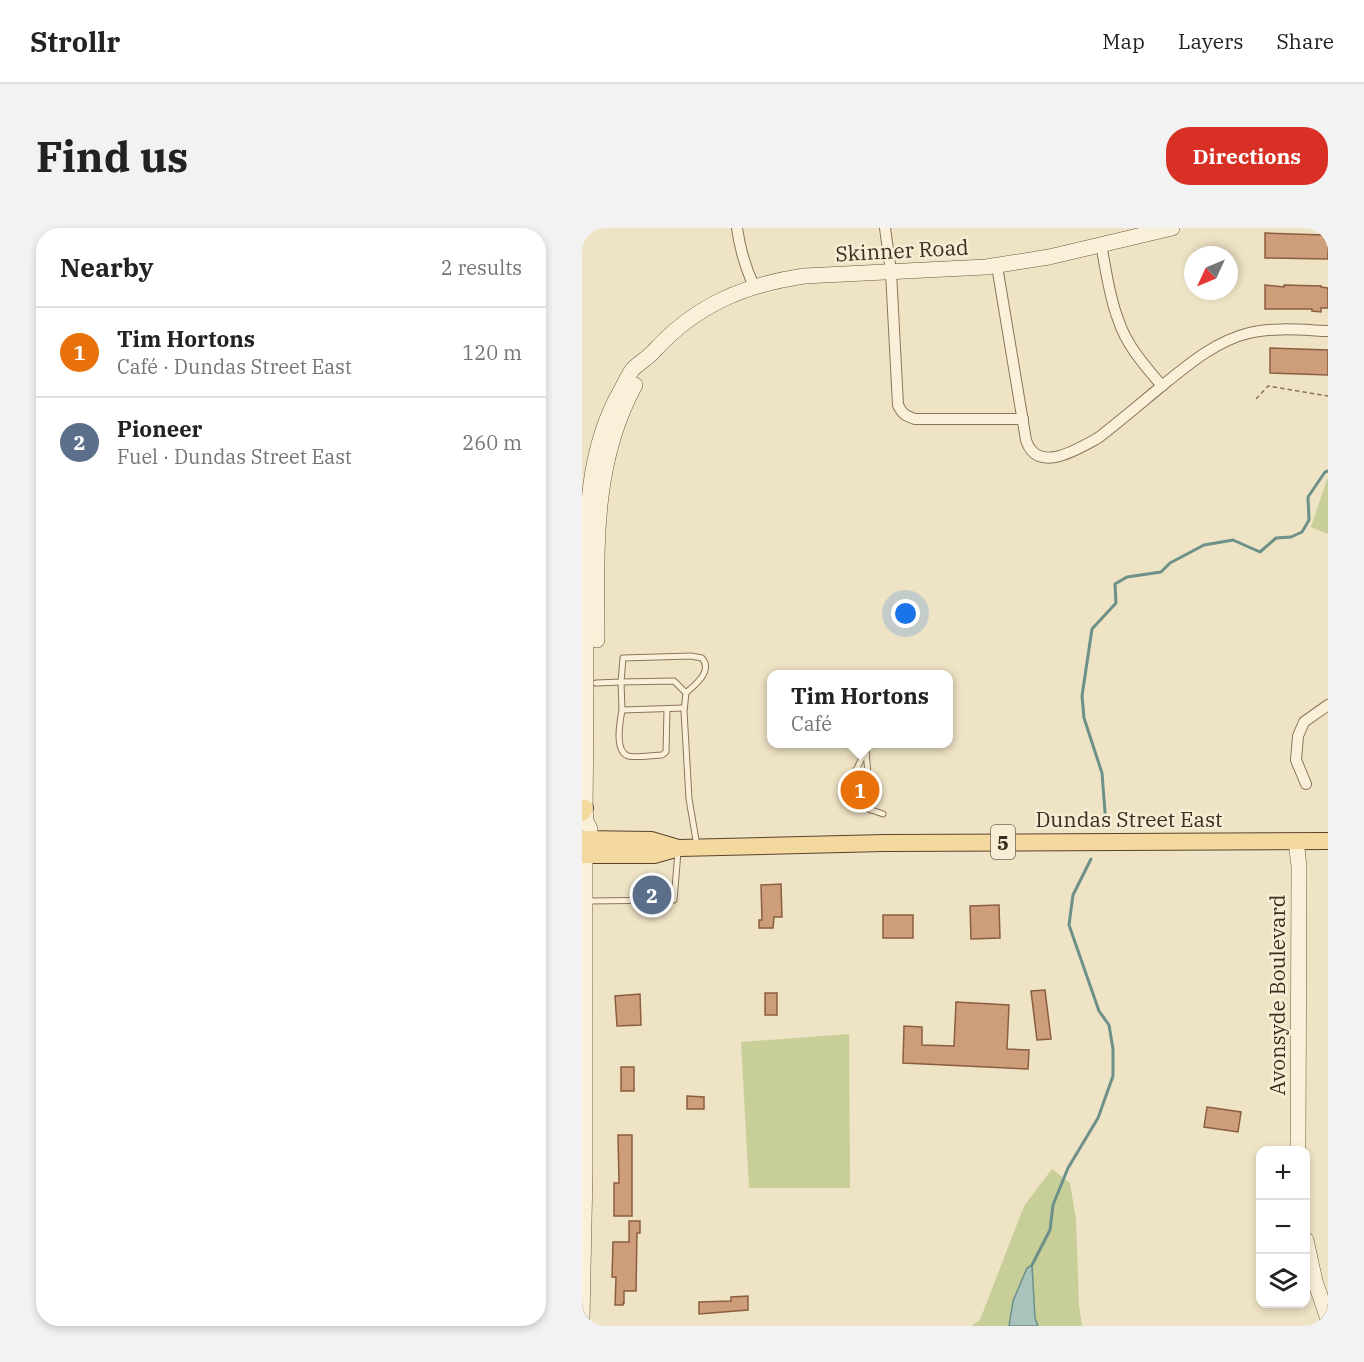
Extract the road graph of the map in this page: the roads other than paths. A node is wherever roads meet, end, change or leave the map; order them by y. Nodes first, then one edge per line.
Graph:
1 (737, 228) edge
2 (885, 228) edge
3 (1172, 228) edge
4 (1101, 245) junction
5 (997, 266) junction
6 (891, 272) junction
7 (753, 286) junction
8 (1328, 331) edge
9 (652, 354) junction
10 (1162, 386) junction
11 (1023, 419) junction
12 (621, 682) junction
13 (596, 683) junction
14 (686, 693) junction
15 (640, 701) dead end
16 (660, 701) dead end
17 (1328, 705) edge
18 (684, 708) junction
19 (663, 709) junction
20 (622, 710) junction
21 (640, 710) junction
22 (866, 748) edge
23 (867, 748) edge
24 (1306, 784) dead end
25 (869, 785) dead end
26 (852, 786) dead end
27 (852, 794) dead end
28 (870, 794) dead end
29 (871, 810) junction
30 (584, 811) edge
31 (883, 814) dead end
32 (1296, 840) junction
33 (1328, 841) edge
34 (585, 843) edge
35 (679, 848) junction
36 (698, 848) junction
37 (586, 901) junction
38 (1298, 1146) edge
39 (1310, 1254) edge
40 (1323, 1292) edge
41 (1328, 1318) edge
42 (582, 1320) edge

1 - 7 street
2 - 6 street
3 - 4 street, Skinner Road
4 - 5 street, Skinner Road
4 - 10 street
5 - 6 street, Skinner Road
5 - 11 street
6 - 7 street, Skinner Road
6 - 11 street
7 - 9 street, Skinner Road
8 - 10 street
9 - 13 street, Skinner Road
9 - 30 street, Skinner Road
10 - 11 street
12 - 13 lane
12 - 14 lane
12 - 14 lane
12 - 20 lane
13 - 34 street, Skinner Road
14 - 18 lane
15 - 21 lane
16 - 19 lane
17 - 24 street
18 - 19 lane
18 - 36 lane
19 - 20 lane
19 - 21 lane
20 - 21 lane
22 - 26 lane
23 - 25 lane
27 - 29 lane
28 - 29 lane
29 - 31 lane
30 - 34 street, Skinner Road
32 - 33 main road, Dundas Street East / 5
32 - 36 main road, Dundas Street East / 5
32 - 38 street, Avonsyde Boulevard
34 - 35 main road, Dundas Street East / 5
34 - 37 street
35 - 36 main road, Dundas Street East / 5
35 - 37 lane
37 - 42 street
39 - 40 street
40 - 41 street

